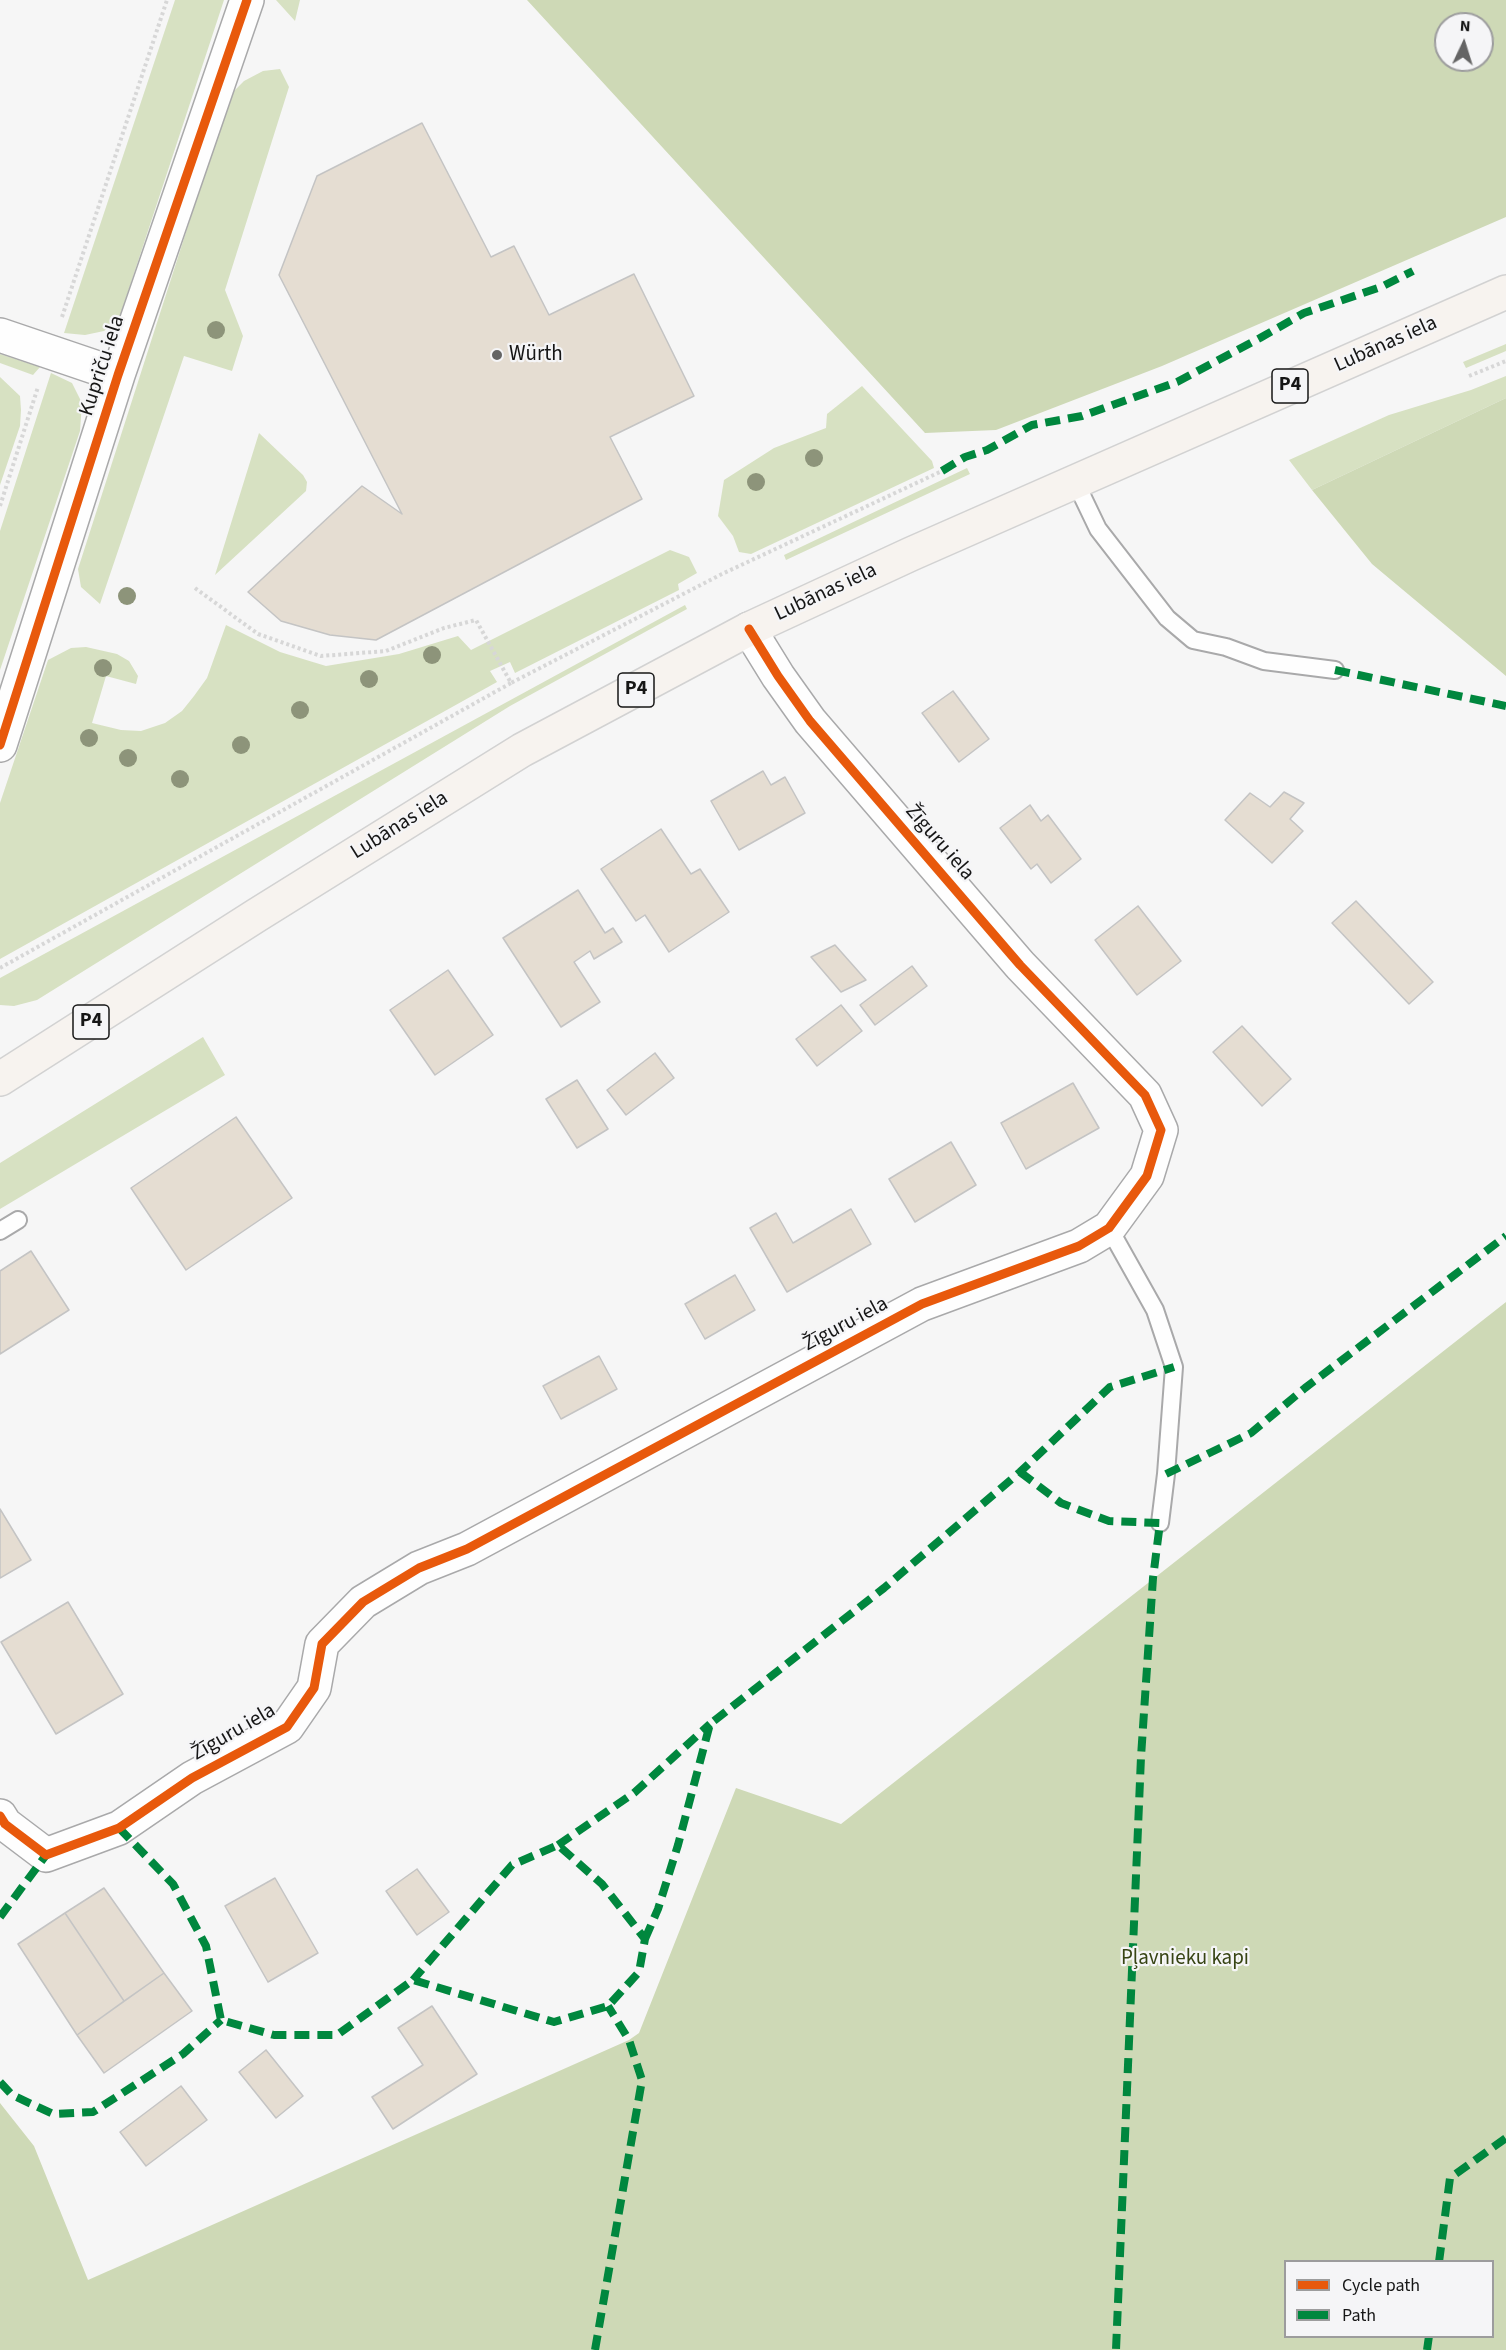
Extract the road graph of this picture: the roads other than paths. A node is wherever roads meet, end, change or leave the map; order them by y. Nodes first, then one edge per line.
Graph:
1 (246, 0) edge
2 (1506, 292) edge
3 (0, 335) edge
4 (118, 375) junction
5 (1075, 481) junction
6 (749, 629) junction
7 (1335, 670) dead end
8 (0, 745) edge
9 (3, 1072) edge
10 (18, 1220) dead end
11 (1109, 1228) junction
12 (0, 1231) edge
13 (1160, 1523) dead end
14 (0, 1816) edge

1 - 4 street, Kupriču iela
2 - 5 main road, Lubānas iela / P4
3 - 4 street
4 - 8 street, Kupriču iela
5 - 6 main road, Lubānas iela / P4
5 - 7 lane
6 - 9 main road, Lubānas iela / P4
6 - 11 street, Žīguru iela
10 - 12 lane
11 - 13 lane
11 - 14 street, Žīguru iela

